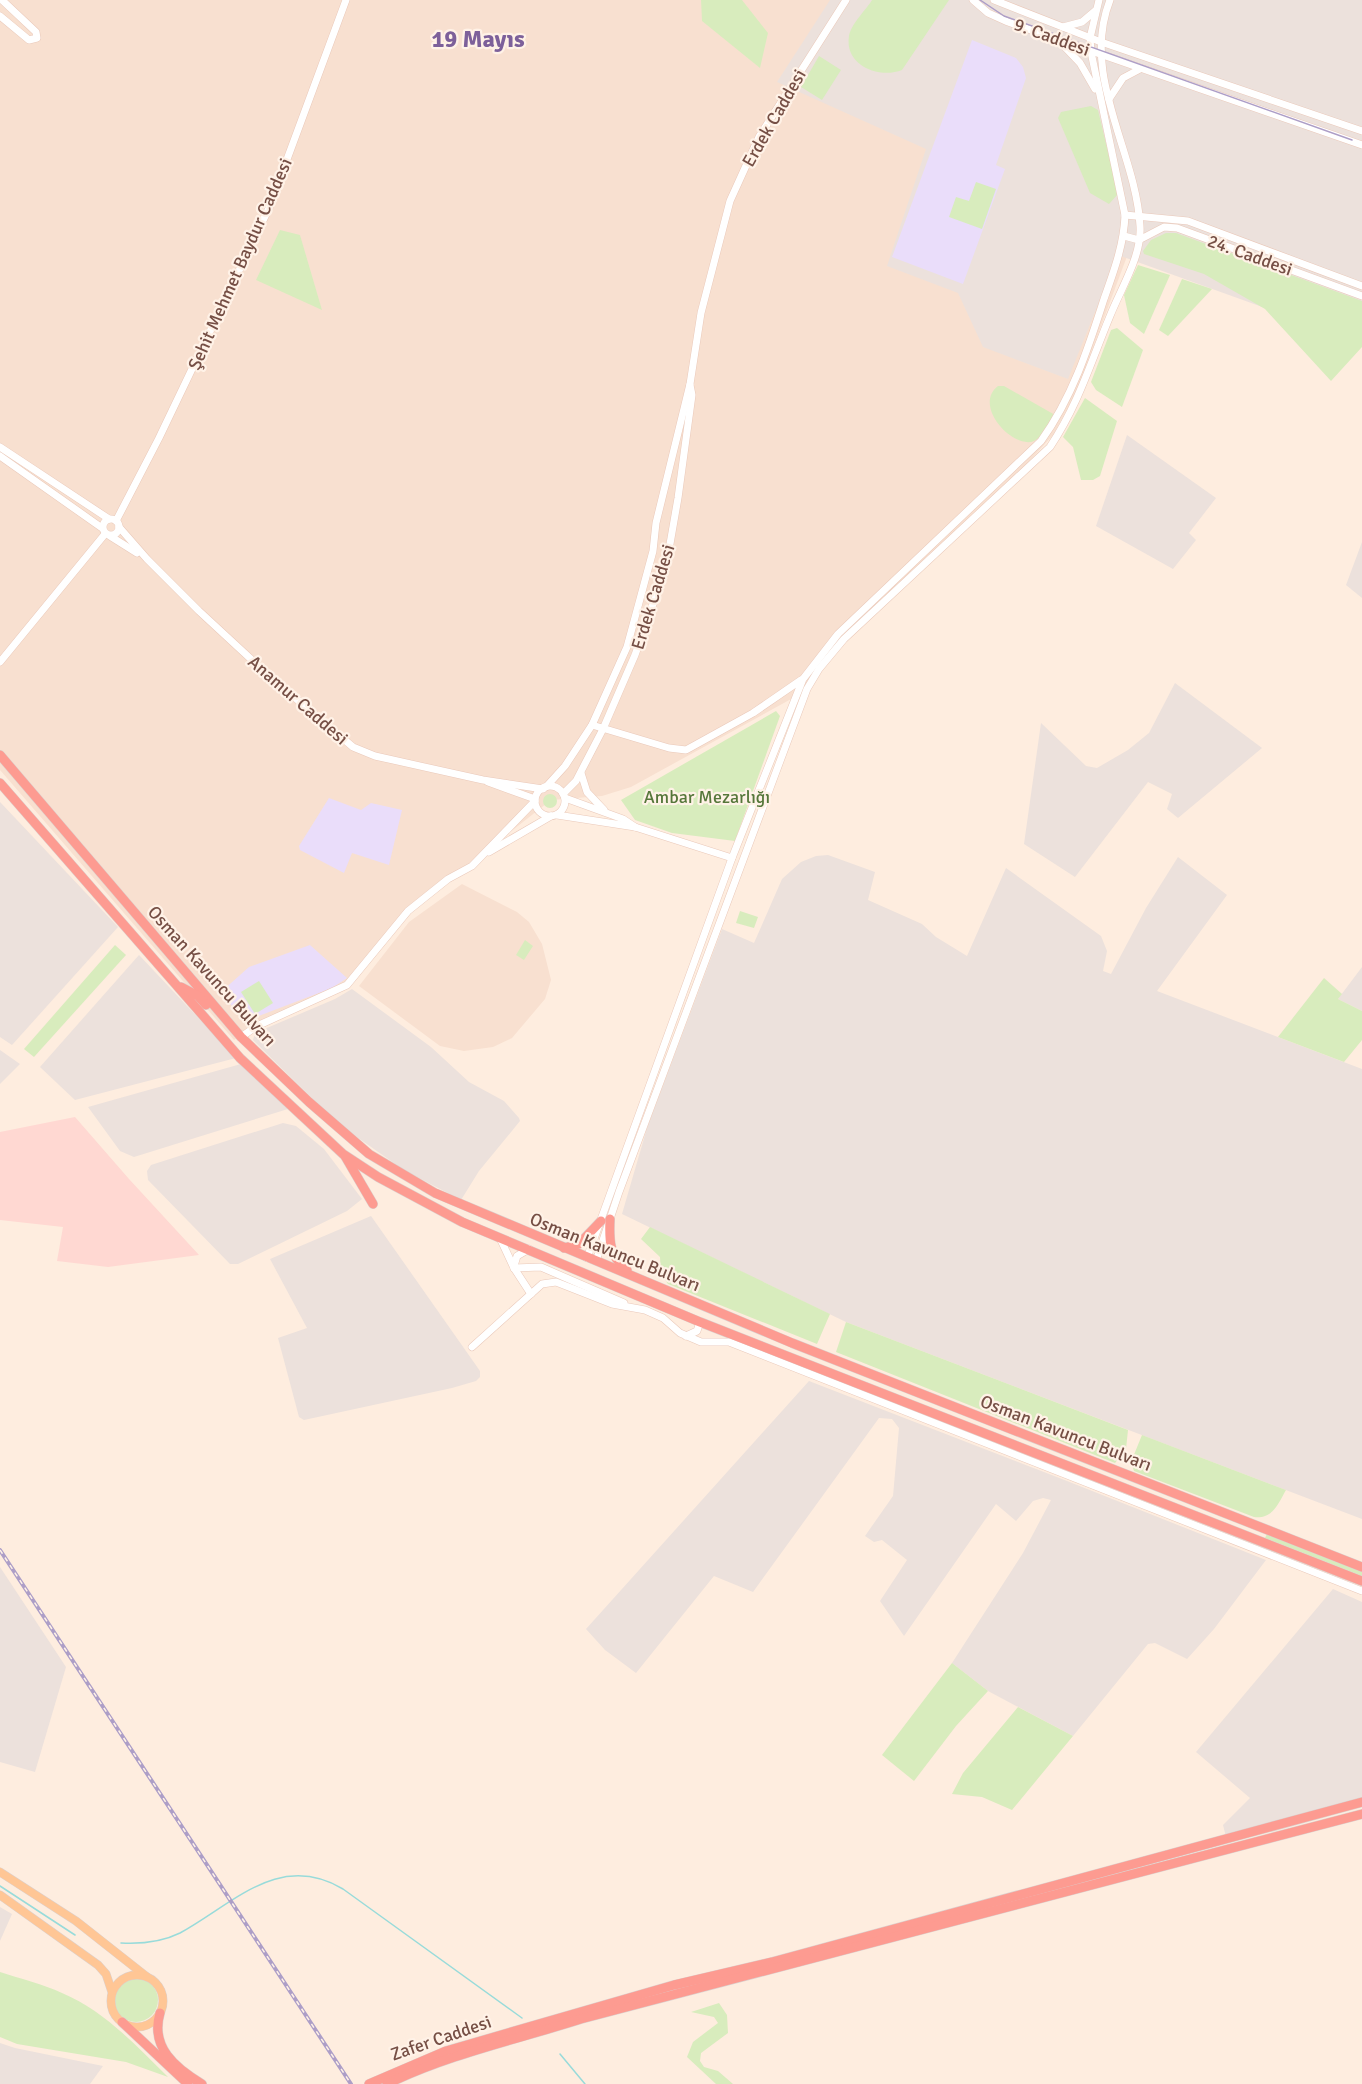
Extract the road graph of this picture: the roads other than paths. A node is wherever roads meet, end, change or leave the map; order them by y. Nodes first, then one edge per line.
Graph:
1 (2, 0) edge
2 (346, 0) edge
3 (846, 0) edge
4 (973, 0) edge
5 (994, 0) edge
6 (1099, 0) edge
7 (1110, 0) edge
8 (1096, 9) junction
9 (0, 16) edge
10 (1060, 28) junction
11 (1090, 38) junction
12 (1057, 39) junction
13 (1101, 42) junction
14 (1091, 51) junction
15 (1100, 55) junction
16 (1140, 69) junction
17 (1100, 98) junction
18 (1109, 99) junction
19 (1362, 131) edge
20 (1362, 145) edge
21 (1125, 215) junction
22 (1140, 221) junction
23 (1124, 233) junction
24 (1139, 240) junction
25 (1362, 286) edge
26 (1362, 296) edge
27 (690, 384) junction
28 (0, 447) edge
29 (0, 456) edge
30 (115, 522) junction
31 (106, 532) junction
32 (147, 559) junction
33 (0, 662) edge
34 (803, 679) junction
35 (789, 708) junction
36 (796, 719) junction
37 (592, 725) junction
38 (603, 729) junction
39 (0, 755) edge
40 (581, 772) junction
41 (483, 780) junction
42 (0, 783) edge
43 (544, 788) junction
44 (564, 796) junction
45 (535, 800) junction
46 (608, 813) junction
47 (554, 816) junction
48 (635, 827) junction
49 (482, 856) junction
50 (732, 858) junction
51 (176, 985) junction
52 (241, 1037) junction
53 (344, 1154) junction
54 (373, 1204) dead end
55 (606, 1220) junction
56 (500, 1238) junction
57 (564, 1248) junction
58 (529, 1249) junction
59 (595, 1261) junction
60 (514, 1269) junction
61 (587, 1273) junction
62 (639, 1278) junction
63 (531, 1294) junction
64 (632, 1306) junction
65 (698, 1326) junction
66 (686, 1336) junction
67 (701, 1342) junction
68 (472, 1347) dead end
69 (962, 1429) junction
70 (1362, 1567) edge
71 (1326, 1572) junction
72 (1362, 1581) edge
73 (1362, 1591) edge
74 (1362, 1802) edge
75 (1362, 1814) edge
76 (0, 1872) edge
77 (0, 1896) edge
78 (147, 1977) junction
79 (112, 1992) junction
80 (160, 2013) junction
81 (122, 2022) junction
82 (551, 2024) junction
83 (528, 2031) junction
84 (188, 2084) edge
85 (202, 2084) edge
86 (369, 2084) edge
87 (387, 2084) edge

1 - 9 street
2 - 30 street, Şehit Mehmet Baydur Caddesi
3 - 27 street, Erdek Caddesi
4 - 12 street, 9. Caddesi
5 - 10 street, 9. Caddesi
6 - 8 street
7 - 13 street
8 - 10 street
8 - 11 street
10 - 11 street, 9. Caddesi
11 - 13 street, 9. Caddesi
11 - 14 street
12 - 14 street, 9. Caddesi
12 - 17 street
13 - 15 street
13 - 19 street, 9. Caddesi
14 - 15 street, 9. Caddesi
14 - 17 street
15 - 16 street, 9. Caddesi
15 - 18 street
16 - 18 street
16 - 20 street, 9. Caddesi
17 - 21 street
18 - 22 street
21 - 22 street, 24. Caddesi
21 - 23 street
22 - 24 street
22 - 25 street, 24. Caddesi
23 - 24 street
23 - 34 street
24 - 26 street, 24. Caddesi
24 - 36 street
27 - 37 street, Erdek Caddesi
27 - 38 street, Erdek Caddesi
28 - 30 street
29 - 31 street
30 - 31 street
30 - 31 street
30 - 32 street
31 - 32 street
31 - 33 street
32 - 41 street, Anamur Caddesi
34 - 35 street
34 - 38 street
35 - 36 street
35 - 50 street
36 - 55 street
37 - 38 street
37 - 43 street, Erdek Caddesi
38 - 40 street, Erdek Caddesi
39 - 52 highway, Osman Kavuncu Bulvarı
40 - 44 street, Erdek Caddesi
40 - 46 street
41 - 43 street
41 - 45 street
42 - 51 highway, Osman Kavuncu Bulvarı
43 - 44 street
43 - 45 street
44 - 46 street
44 - 47 street
45 - 47 street
45 - 49 street
46 - 48 street
47 - 48 street
47 - 49 street
48 - 50 street
49 - 52 street
50 - 55 street
51 - 52 highway
51 - 53 highway, Osman Kavuncu Bulvarı
52 - 57 highway, Osman Kavuncu Bulvarı
53 - 54 highway
53 - 56 highway, Osman Kavuncu Bulvarı
55 - 57 highway
55 - 59 street
55 - 62 highway
56 - 58 highway, Osman Kavuncu Bulvarı
56 - 60 street
57 - 59 highway, Osman Kavuncu Bulvarı
58 - 60 street
58 - 61 highway, Osman Kavuncu Bulvarı
59 - 61 highway
59 - 62 highway, Osman Kavuncu Bulvarı
60 - 63 street
60 - 64 street
61 - 65 highway, Osman Kavuncu Bulvarı
62 - 70 highway, Osman Kavuncu Bulvarı
63 - 64 street
63 - 68 street
64 - 66 street
65 - 66 street
65 - 67 street
65 - 69 highway, Osman Kavuncu Bulvarı
66 - 67 street
67 - 69 street
69 - 71 highway, Osman Kavuncu Bulvarı
71 - 72 highway, Osman Kavuncu Bulvarı
71 - 73 street
74 - 82 highway
75 - 82 highway
76 - 78 main road
77 - 79 main road
78 - 79 main road
78 - 80 main road
79 - 81 main road
80 - 81 main road
80 - 85 highway
81 - 84 highway
82 - 83 highway
83 - 86 highway, Zafer Caddesi
83 - 87 highway, Zafer Caddesi

